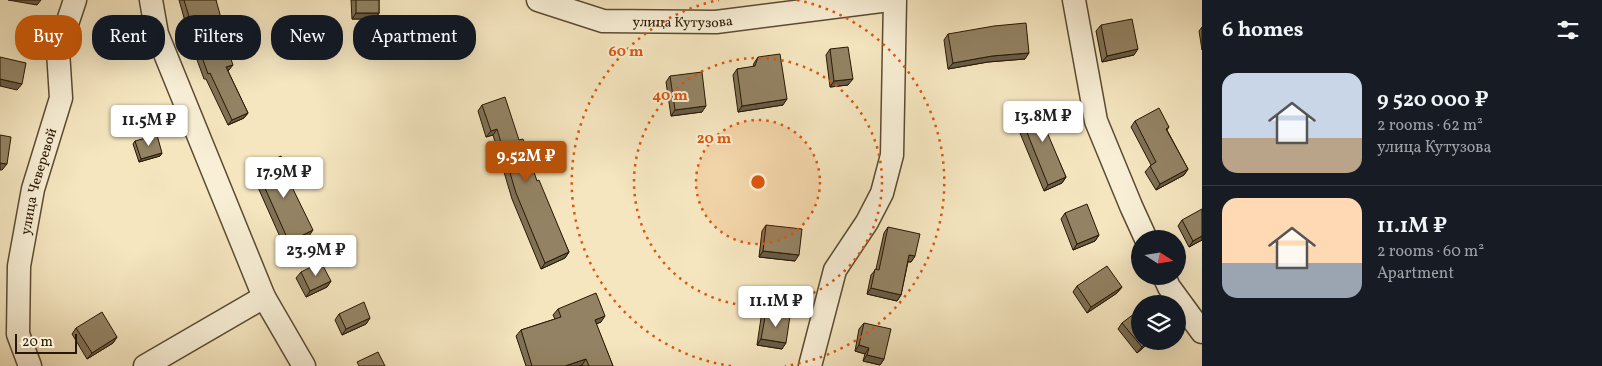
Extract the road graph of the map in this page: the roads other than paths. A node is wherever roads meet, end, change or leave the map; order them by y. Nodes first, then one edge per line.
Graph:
1 (75, 0) edge
2 (151, 0) edge
3 (538, 0) edge
4 (889, 0) edge
5 (895, 0) edge
6 (1074, 0) edge
7 (1142, 230) edge
8 (1168, 285) edge
9 (264, 297) junction
10 (1202, 332) edge
11 (30, 366) edge
12 (145, 366) edge
13 (304, 366) edge
14 (810, 366) edge

1 - 11 street, улица Чеверевой
2 - 9 street
3 - 4 street, улица Кутузова
5 - 14 street
6 - 7 street
8 - 10 street
9 - 12 street
9 - 13 street

